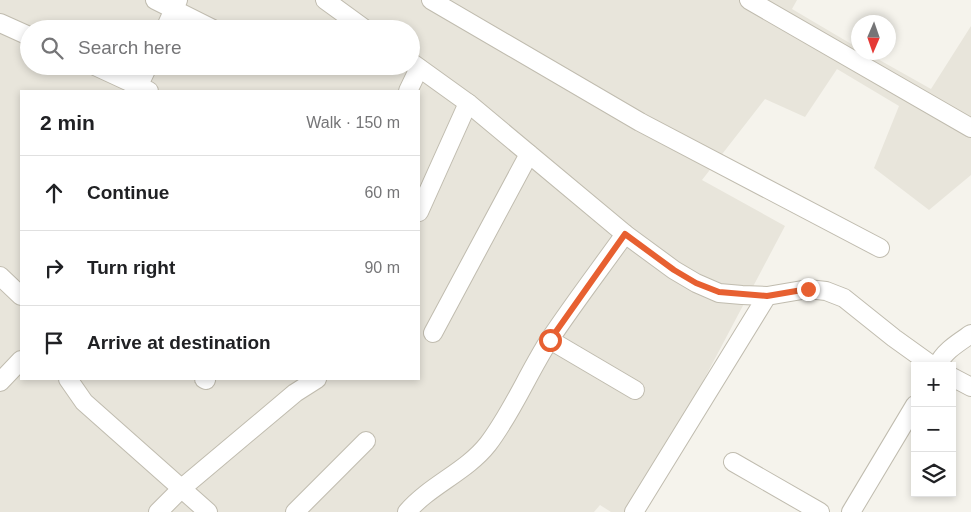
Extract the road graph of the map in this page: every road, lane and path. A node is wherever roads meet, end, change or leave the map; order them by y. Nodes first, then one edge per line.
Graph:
1 (155, 0) edge
2 (325, 0) edge
3 (431, 0) edge
4 (749, 0) edge
5 (176, 4) edge
6 (169, 20) edge
7 (200, 20) edge
8 (353, 20) edge
9 (0, 23) edge
10 (20, 32) edge
11 (420, 69) edge
12 (112, 75) edge
13 (146, 75) edge
14 (412, 75) edge
15 (142, 90) edge
16 (408, 90) edge
17 (468, 103) junction
18 (971, 128) edge
19 (529, 154) junction
20 (420, 210) edge
21 (625, 234) junction
22 (880, 248) dead end
23 (0, 276) edge
24 (20, 295) edge
25 (767, 296) junction
26 (433, 333) dead end
27 (971, 334) edge
28 (550, 340) junction
29 (20, 361) edge
30 (927, 362) edge
31 (939, 362) edge
32 (956, 379) edge
33 (69, 380) edge
34 (315, 380) edge
35 (0, 382) edge
36 (971, 387) edge
37 (635, 390) dead end
38 (914, 407) edge
39 (366, 441) dead end
40 (733, 462) dead end
41 (182, 488) junction
42 (158, 512) edge
43 (208, 512) edge
44 (295, 512) edge
45 (407, 512) edge
46 (634, 512) edge
47 (820, 512) edge
48 (851, 512) edge

1 - 5 street
2 - 8 street
3 - 22 street
4 - 18 street
5 - 6 street
5 - 7 street
9 - 10 street
11 - 17 street
12 - 15 street
13 - 15 street
14 - 16 street
17 - 19 street
17 - 20 street
19 - 21 street
19 - 26 street
21 - 25 street
21 - 28 street
23 - 24 street
25 - 30 street
25 - 46 street
27 - 31 street
28 - 37 street
28 - 45 street
29 - 35 street
32 - 36 street
33 - 41 street
34 - 41 street
38 - 48 street
39 - 44 street
40 - 47 street
41 - 42 street
41 - 43 street

